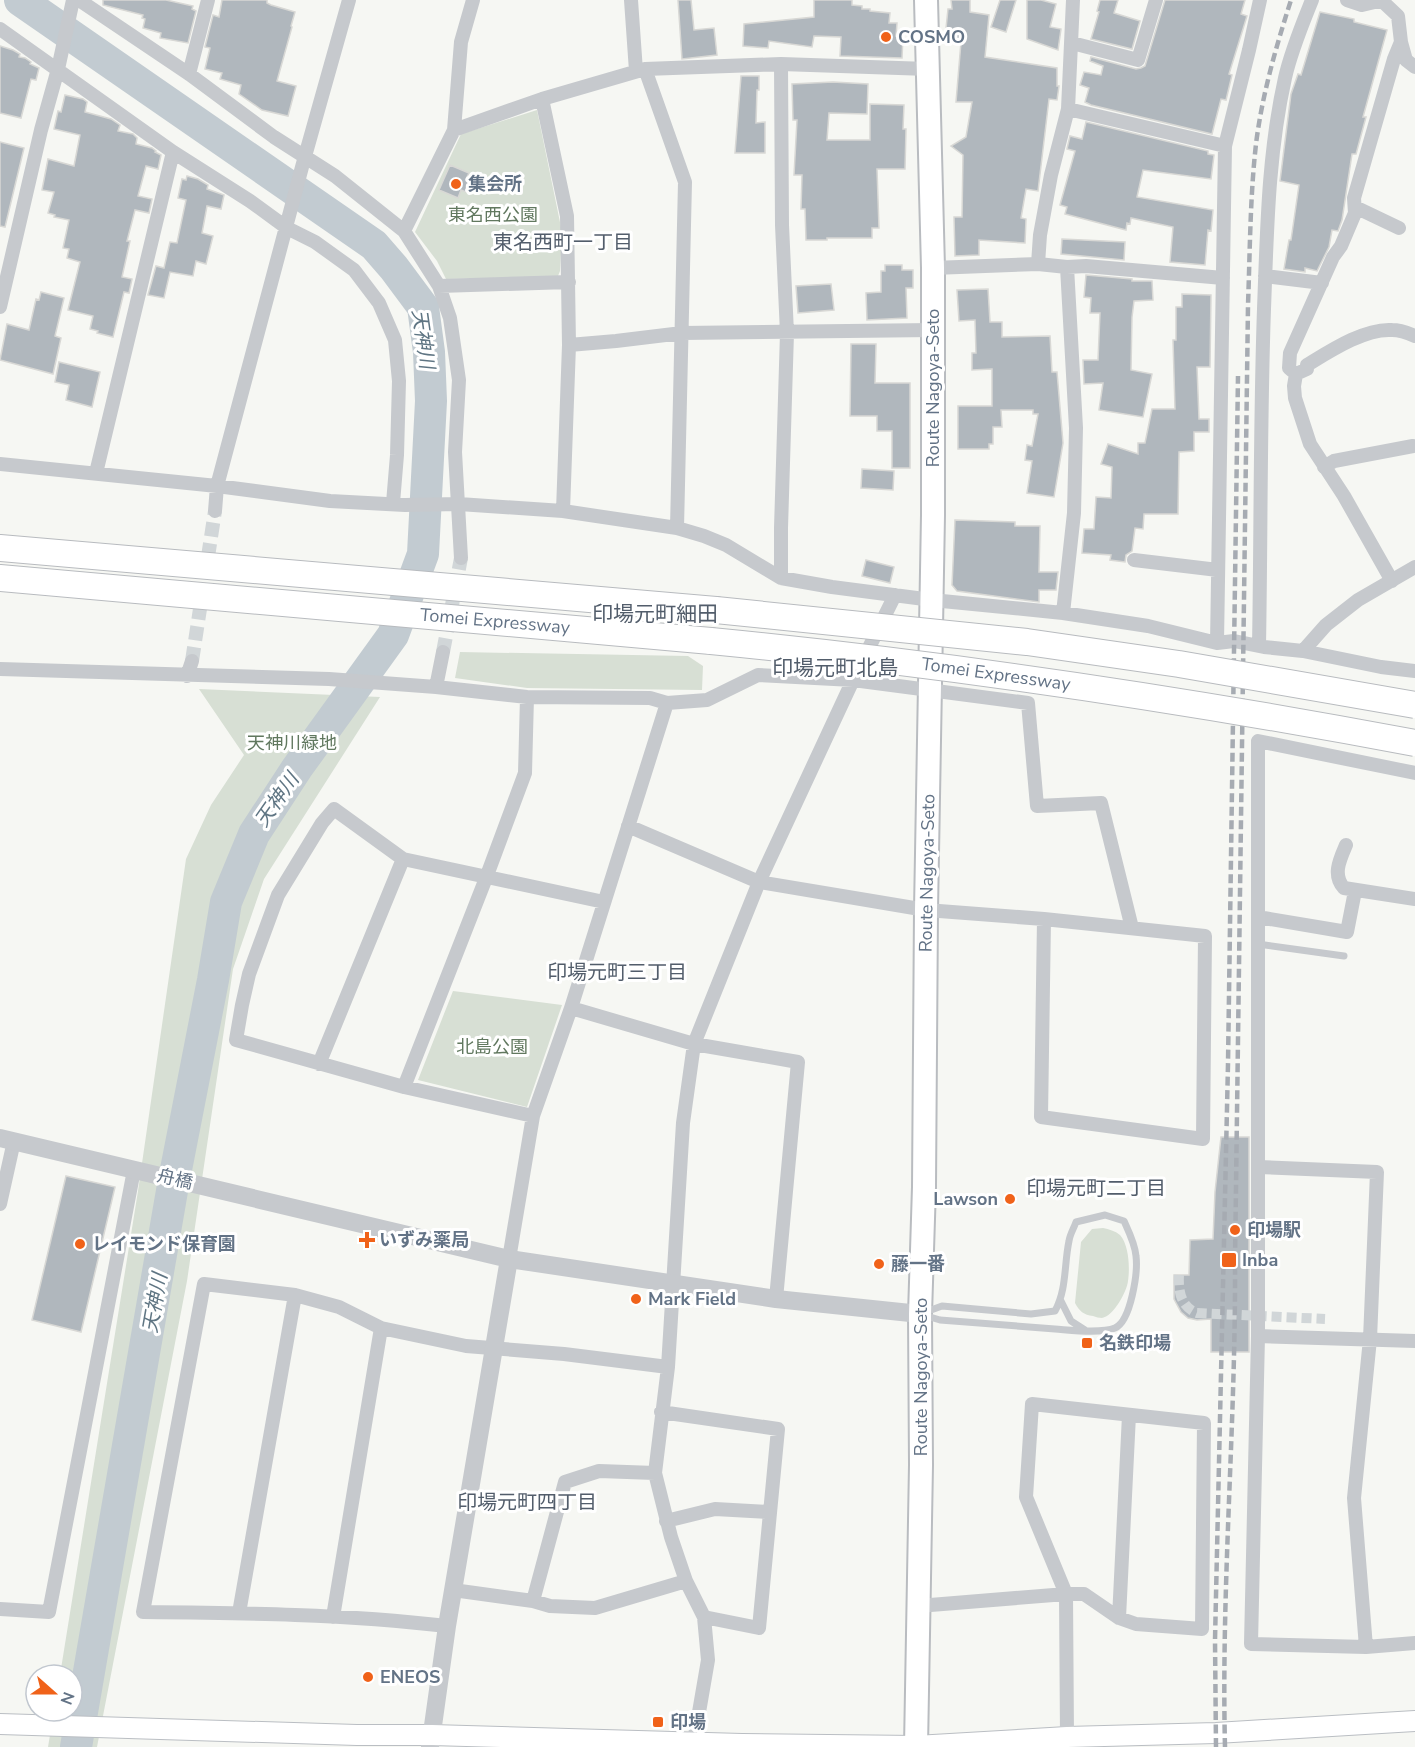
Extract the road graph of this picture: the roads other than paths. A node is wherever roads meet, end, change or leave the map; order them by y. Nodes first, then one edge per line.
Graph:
1 (208, 0) edge
2 (349, 0) edge
3 (472, 0) edge
4 (631, 0) edge
5 (926, 0) edge
6 (1073, 0) edge
7 (1156, 0) edge
8 (1260, 0) edge
9 (1312, 0) edge
10 (1347, 0) edge
11 (75, 1) edge
12 (1383, 1) edge
13 (0, 30) edge
14 (1401, 42) junction
15 (1072, 43) junction
16 (781, 64) junction
17 (1415, 67) edge
18 (58, 69) junction
19 (928, 69) junction
20 (640, 70) junction
21 (189, 74) junction
22 (542, 99) junction
23 (1068, 109) junction
24 (454, 130) junction
25 (1225, 146) junction
26 (173, 152) junction
27 (304, 161) junction
28 (1355, 207) junction
29 (287, 228) junction
30 (1399, 228) dead end
31 (404, 231) junction
32 (1038, 264) junction
33 (1067, 267) junction
34 (933, 268) junction
35 (1265, 276) junction
36 (1222, 278) junction
37 (569, 282) junction
38 (1322, 283) junction
39 (439, 286) junction
40 (0, 307) edge
41 (933, 330) junction
42 (682, 333) junction
43 (787, 333) junction
44 (1415, 336) edge
45 (569, 345) junction
46 (1296, 374) junction
47 (1413, 446) dead end
48 (0, 464) edge
49 (1324, 467) junction
50 (96, 473) junction
51 (217, 486) junction
52 (455, 503) junction
53 (399, 504) junction
54 (215, 511) tunnel mouth
55 (563, 511) junction
56 (677, 528) junction
57 (0, 548) edge
58 (461, 558) tunnel mouth
59 (1134, 560) dead end
60 (1415, 567) edge
61 (1218, 570) junction
62 (0, 578) edge
63 (782, 578) junction
64 (1392, 581) junction
65 (895, 595) junction
66 (932, 600) junction
67 (1063, 613) junction
68 (1216, 643) junction
69 (1259, 646) junction
70 (1303, 651) junction
71 (443, 652) tunnel mouth
72 (192, 661) tunnel mouth
73 (0, 669) edge
74 (1415, 671) edge
75 (187, 676) junction
76 (853, 681) junction
77 (436, 687) junction
78 (930, 690) junction
79 (527, 697) junction
80 (667, 703) junction
81 (1415, 705) edge
82 (1415, 743) edge
83 (1415, 773) edge
84 (628, 826) junction
85 (1346, 845) dead end
86 (403, 860) junction
87 (486, 878) junction
88 (759, 882) junction
89 (1354, 891) junction
90 (1415, 899) edge
91 (604, 902) junction
92 (926, 910) junction
93 (1258, 917) junction
94 (1044, 919) junction
95 (1132, 928) junction
96 (1258, 944) junction
97 (1344, 956) dead end
98 (571, 1008) junction
99 (694, 1044) junction
100 (319, 1064) junction
101 (404, 1087) junction
102 (533, 1116) junction
103 (7, 1139) edge
104 (1259, 1167) junction
105 (140, 1171) junction
106 (0, 1204) edge
107 (508, 1259) junction
108 (673, 1284) junction
109 (295, 1295) junction
110 (776, 1299) junction
111 (1061, 1301) junction
112 (920, 1314) junction
113 (381, 1328) junction
114 (1087, 1331) junction
115 (1258, 1336) junction
116 (1370, 1339) junction
117 (1415, 1341) edge
118 (494, 1348) junction
119 (668, 1367) junction
120 (662, 1412) junction
121 (1129, 1415) junction
122 (655, 1473) junction
123 (770, 1512) junction
124 (666, 1521) junction
125 (686, 1581) junction
126 (453, 1590) junction
127 (1066, 1594) junction
128 (533, 1601) junction
129 (918, 1606) junction
130 (0, 1610) edge
131 (239, 1613) junction
132 (333, 1617) junction
133 (704, 1617) junction
134 (1119, 1618) junction
135 (447, 1626) junction
136 (1415, 1643) edge
137 (1366, 1647) junction
138 (1415, 1721) edge
139 (0, 1724) edge
140 (1067, 1737) junction
141 (431, 1741) edge
142 (694, 1745) edge
143 (916, 1747) edge

1 - 21 street
2 - 27 street
3 - 24 street
4 - 20 street
5 - 19 main road, Route Nagoya-Seto
6 - 15 street
7 - 15 street
8 - 25 street
9 - 35 street
10 - 12 street
11 - 18 street
11 - 21 street
12 - 14 street
13 - 18 street
14 - 17 street
14 - 28 street
15 - 23 street
16 - 19 street
16 - 20 street
16 - 43 street
18 - 26 street
18 - 40 street
19 - 34 main road, Route Nagoya-Seto
20 - 22 street
20 - 42 street
21 - 27 street
22 - 24 street
22 - 37 street
23 - 25 street
23 - 32 street
24 - 31 street
25 - 36 street
26 - 29 street
26 - 50 street
27 - 29 street
27 - 31 street
28 - 30 street
28 - 38 street
29 - 51 street
29 - 53 street
31 - 39 street
32 - 33 street
32 - 34 street
33 - 36 street
33 - 67 street
34 - 41 main road, Route Nagoya-Seto
35 - 38 street
35 - 69 street
36 - 61 street
37 - 39 street
37 - 45 street
38 - 46 street
39 - 52 street
41 - 43 street
41 - 66 main road, Route Nagoya-Seto
42 - 43 street
42 - 45 street
42 - 56 street
43 - 63 street
44 - 46 street
45 - 55 street
46 - 49 street
47 - 49 street
48 - 50 street
49 - 64 street
50 - 51 street
51 - 53 street
51 - 54 street
52 - 53 street
52 - 55 street
52 - 58 street
55 - 56 street
56 - 63 street
57 - 81 highway, Tomei Expressway, bridge
59 - 61 street
60 - 64 street
61 - 68 street
62 - 82 highway, Tomei Expressway, bridge
63 - 65 street
64 - 70 street
65 - 66 street
65 - 76 street
66 - 67 street
66 - 78 main road, Route Nagoya-Seto
67 - 68 street
68 - 69 street
69 - 70 street
70 - 74 street
71 - 77 street
72 - 75 street
73 - 75 street
75 - 77 street
76 - 78 street
76 - 80 street
76 - 88 street
77 - 79 street
78 - 92 main road, Route Nagoya-Seto
78 - 95 street
79 - 80 street
79 - 87 street
80 - 84 street
83 - 93 street
84 - 88 street
84 - 91 street
85 - 89 street
86 - 87 street
86 - 100 street
86 - 100 street
87 - 91 street
87 - 101 street
88 - 92 street
88 - 99 street
89 - 90 street
89 - 93 street
91 - 98 street
92 - 94 street
92 - 112 main road, Route Nagoya-Seto
93 - 96 street
94 - 95 street
94 - 95 street
96 - 97 lane
96 - 104 street
98 - 99 street
98 - 102 street
99 - 108 street
99 - 110 street
100 - 101 street
101 - 102 street
102 - 107 street
103 - 105 street, 舟橋
103 - 106 street
104 - 115 street
104 - 116 street
105 - 107 street, 舟橋
105 - 130 street
107 - 108 street, 舟橋
107 - 118 street
108 - 110 street, 舟橋
108 - 119 street
109 - 113 street
109 - 131 street
109 - 131 street
110 - 112 street, 舟橋
111 - 112 lane
111 - 114 lane
111 - 114 lane
112 - 114 lane
112 - 129 main road, Route Nagoya-Seto
113 - 118 street
113 - 132 street
115 - 116 street
115 - 137 street
116 - 117 street
116 - 137 street
118 - 119 street
118 - 126 street
119 - 120 street
120 - 122 street
120 - 123 street
121 - 127 street
121 - 134 street
121 - 134 street
122 - 124 street
122 - 128 street
123 - 124 street
123 - 133 street
124 - 125 street
125 - 128 street
125 - 133 street
126 - 128 street
126 - 135 street
127 - 129 street
127 - 134 street
127 - 140 street
129 - 143 main road, Route Nagoya-Seto
131 - 132 street
132 - 135 street
133 - 142 street
135 - 141 street
136 - 137 street
138 - 140 main road
139 - 141 main road
140 - 143 main road
141 - 142 main road
142 - 143 main road

